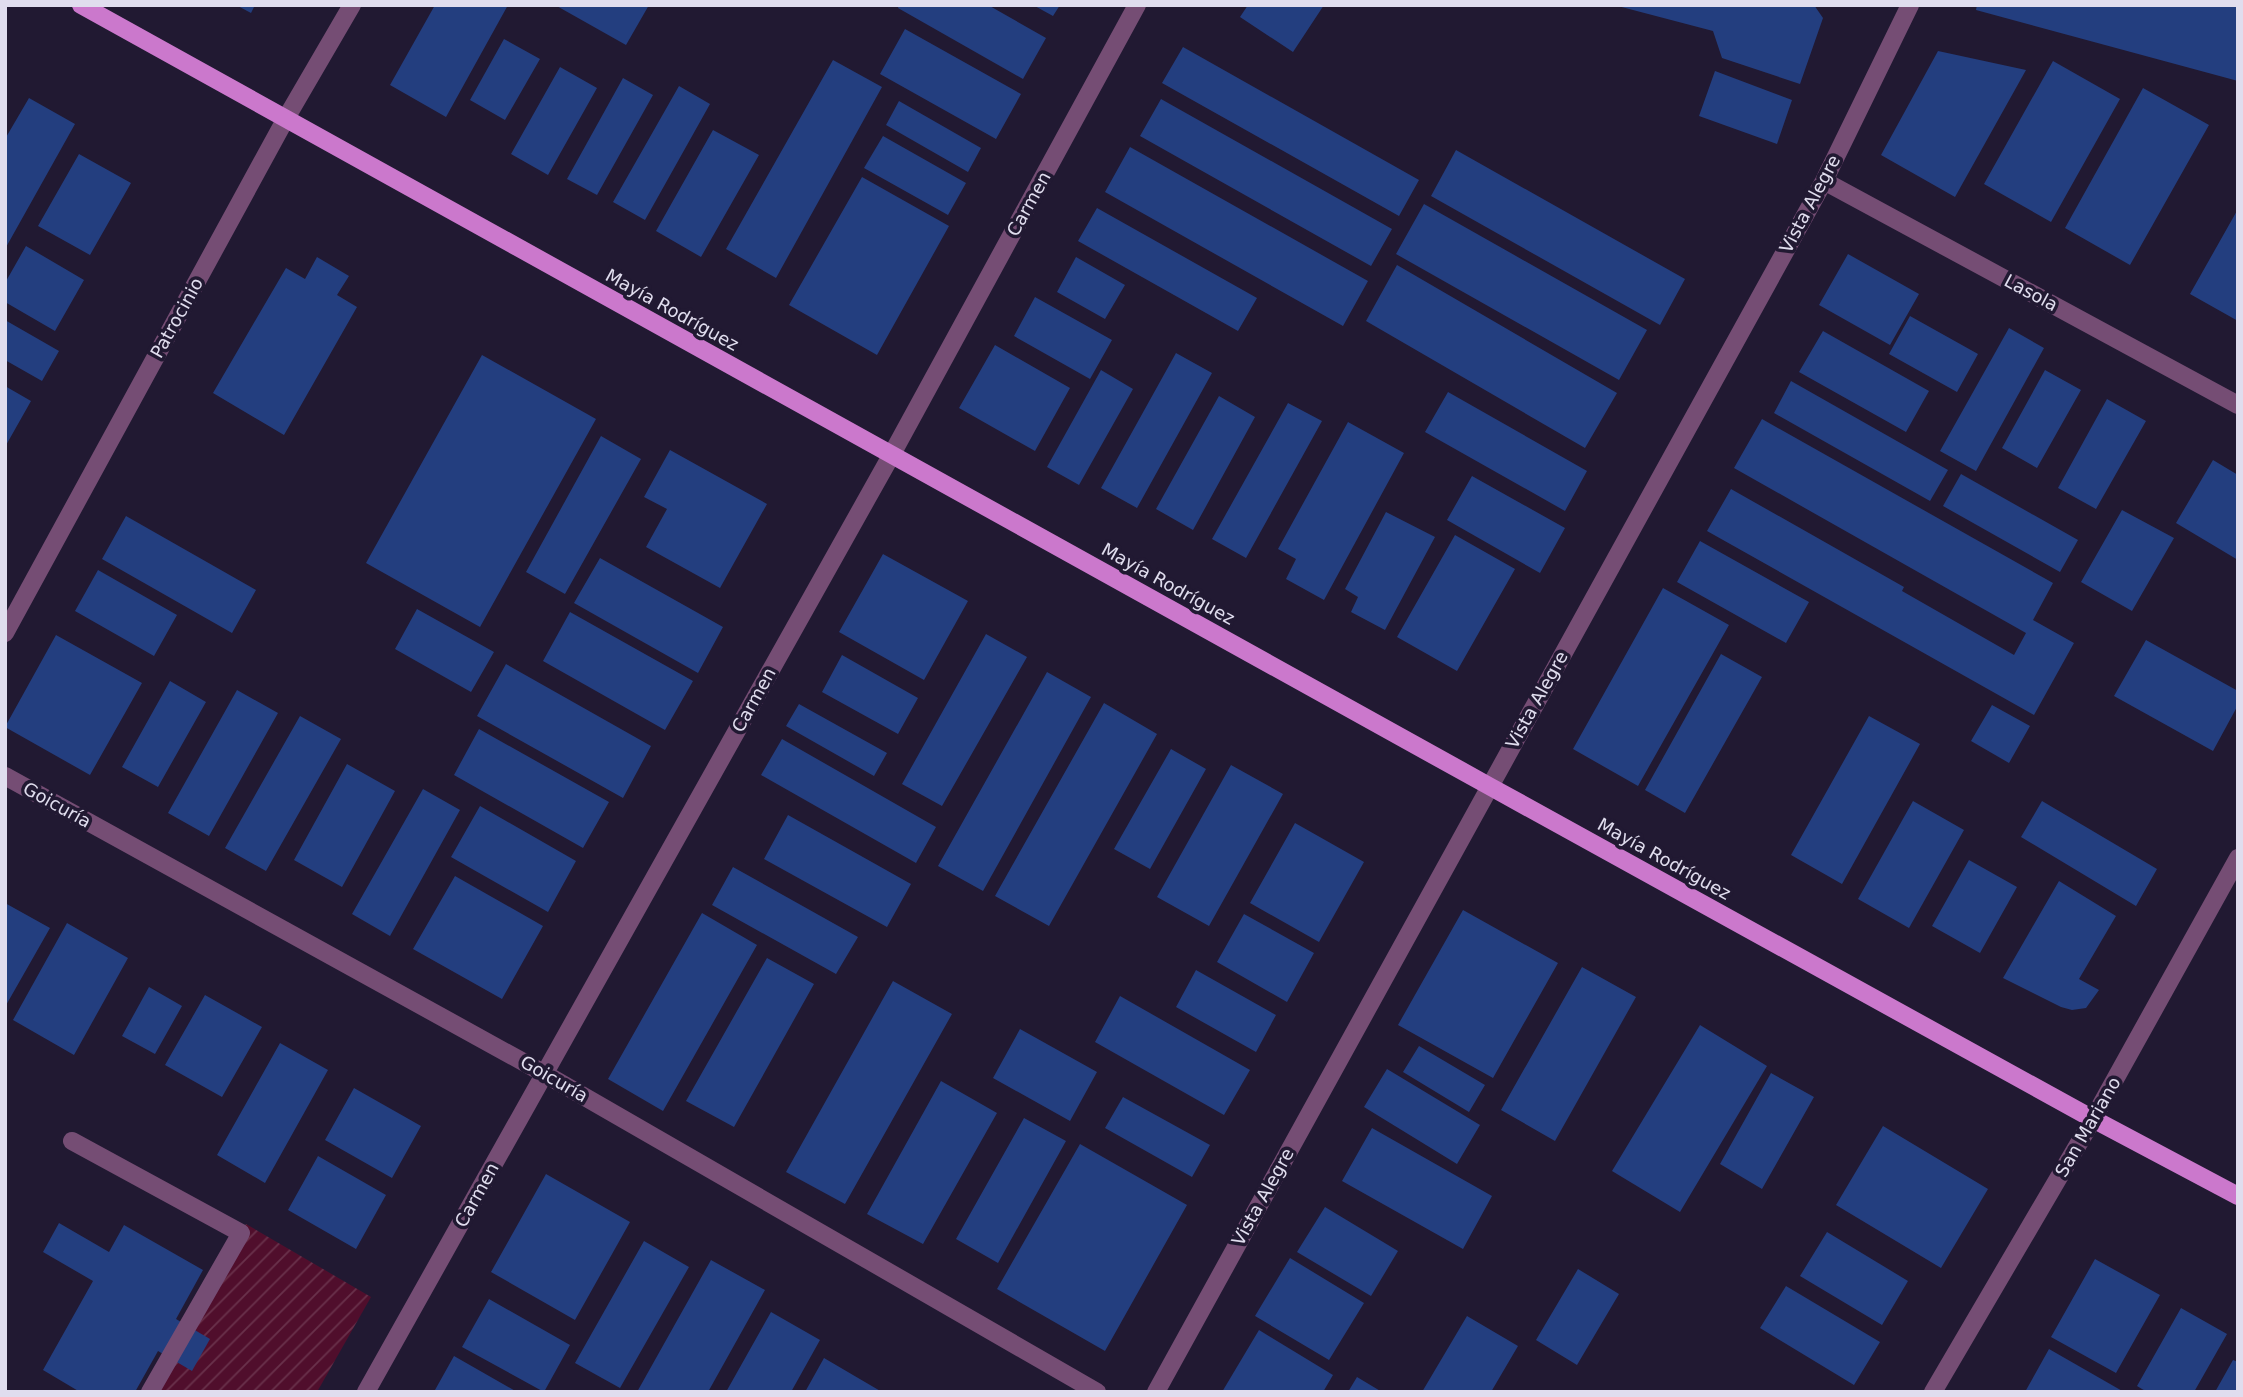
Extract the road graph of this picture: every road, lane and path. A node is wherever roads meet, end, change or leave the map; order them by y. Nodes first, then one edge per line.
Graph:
1 (81, 5) edge
2 (352, 5) edge
3 (1137, 5) edge
4 (1910, 5) edge
5 (285, 120) junction
6 (1824, 181) junction
7 (2238, 405) edge
8 (892, 454) junction
9 (5, 633) edge
10 (5, 776) edge
11 (1489, 786) junction
12 (2238, 858) edge
13 (545, 1074) junction
14 (2093, 1119) junction
15 (72, 1141) dead end
16 (2238, 1196) edge
17 (150, 1392) edge
18 (366, 1392) edge
19 (1097, 1392) edge
20 (1156, 1392) edge
21 (1933, 1392) edge

1 - 5 main road, Mayía Rodríguez
2 - 5 street, Patrocinio
3 - 8 street, Carmen
4 - 6 street, Vista Alegre
5 - 8 main road, Mayía Rodríguez
5 - 9 street, Patrocinio
6 - 7 street, Lasola
6 - 11 street, Vista Alegre
8 - 11 main road, Mayía Rodríguez
8 - 13 street, Carmen
10 - 13 street, Goicuría
11 - 14 main road, Mayía Rodríguez
11 - 20 street, Vista Alegre
12 - 14 street, San Mariano
13 - 18 street, Carmen
13 - 19 street, Goicuría
14 - 16 main road, Mayía Rodríguez
14 - 21 street, San Mariano
15 - 17 street

